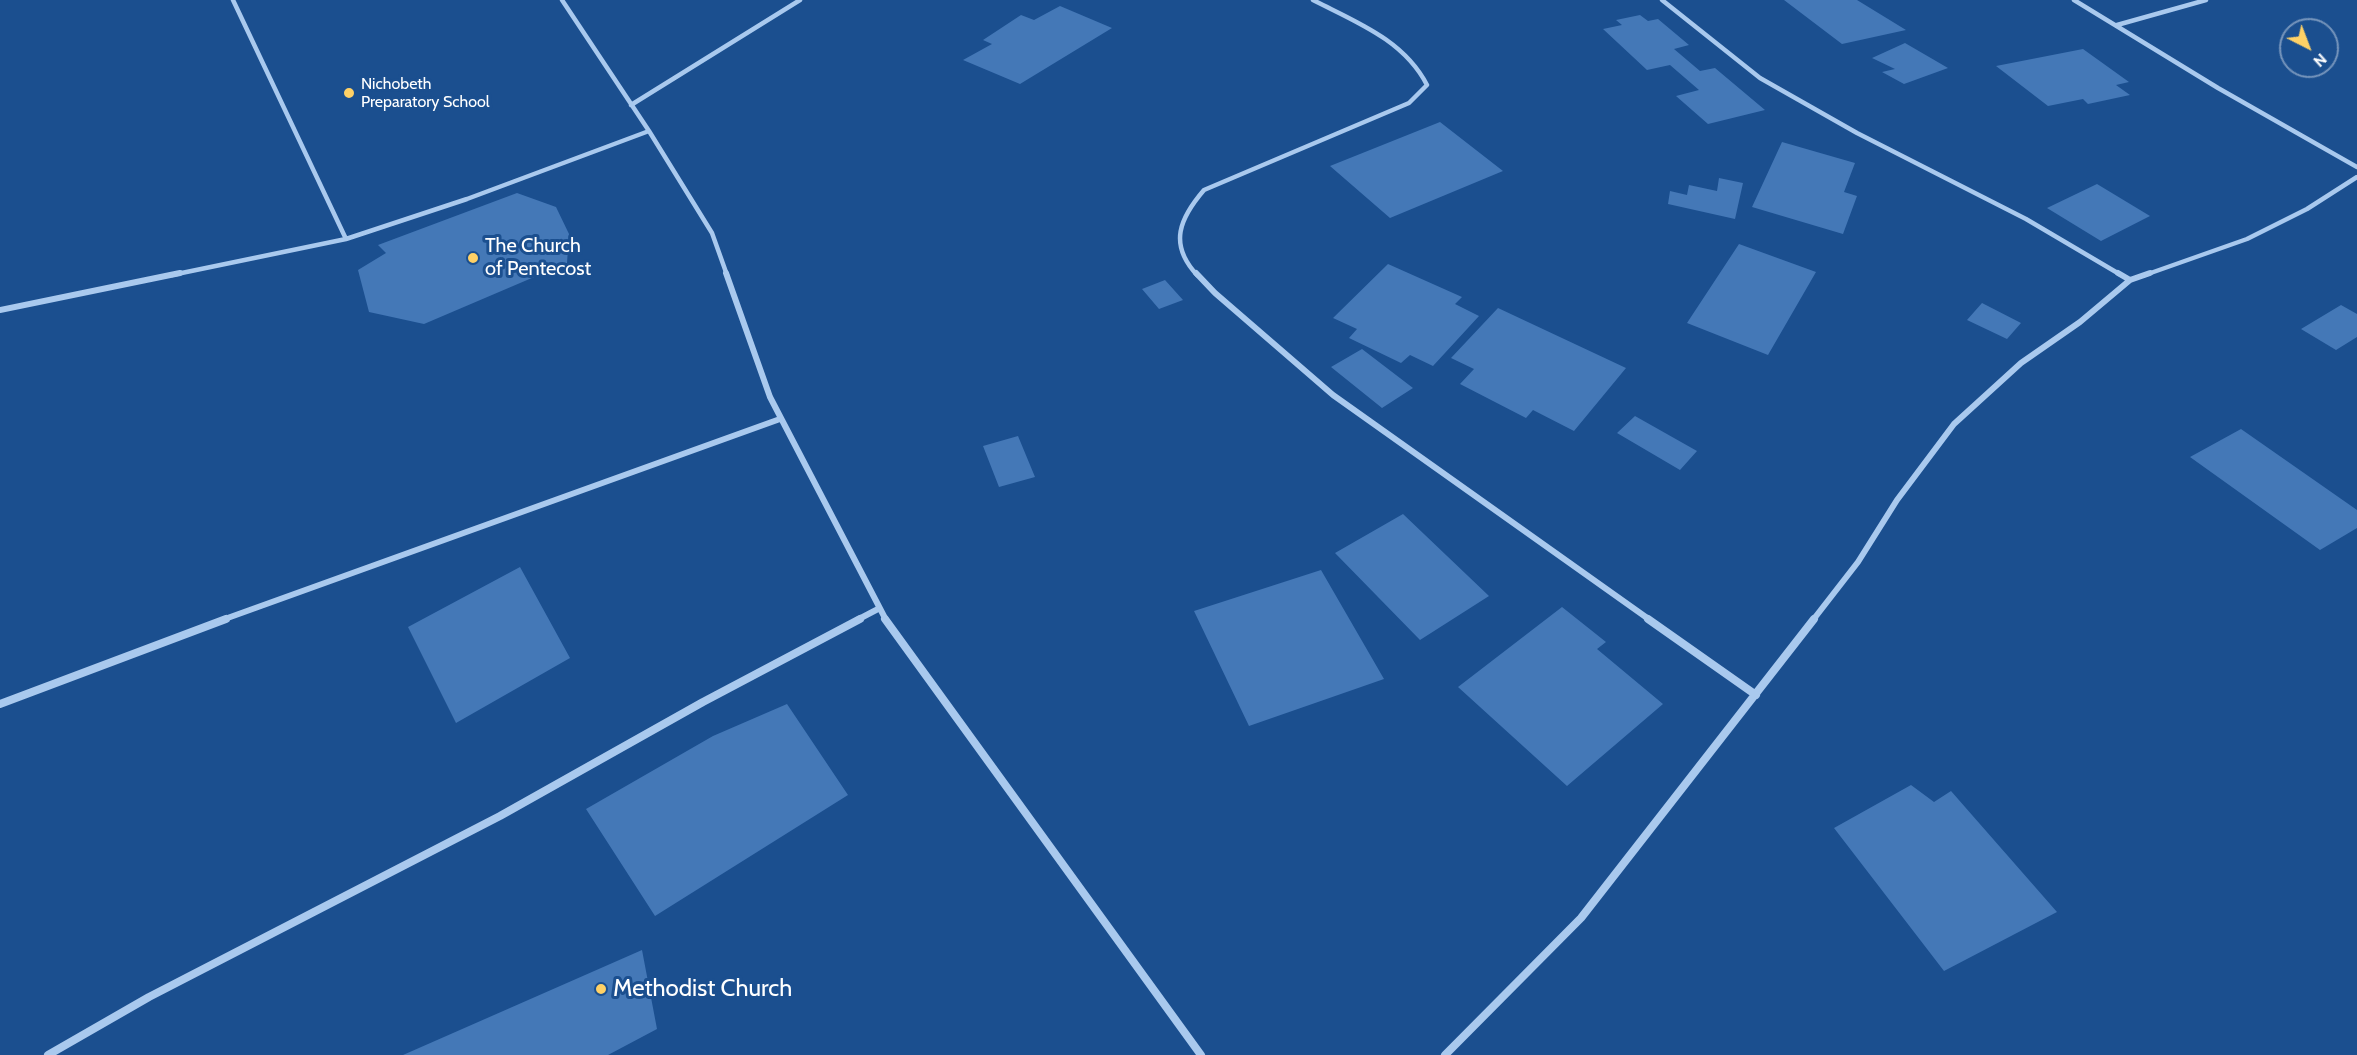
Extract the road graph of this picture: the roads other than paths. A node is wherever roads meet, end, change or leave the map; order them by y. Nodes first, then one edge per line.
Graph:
1 (233, 0) edge
2 (562, 0) edge
3 (800, 0) edge
4 (1313, 0) edge
5 (1662, 0) edge
6 (2074, 0) edge
7 (2206, 0) edge
8 (2117, 25) junction
9 (631, 105) junction
10 (649, 131) junction
11 (2357, 166) edge
12 (2357, 177) edge
13 (346, 239) junction
14 (2130, 280) junction
15 (0, 310) edge
16 (780, 419) junction
17 (878, 609) junction
18 (1756, 695) junction
19 (0, 704) edge
20 (48, 1055) edge
21 (1201, 1055) edge
22 (1445, 1055) edge

1 - 13 street
2 - 9 street
3 - 9 street
4 - 18 street
5 - 14 street
6 - 8 street
7 - 8 street
8 - 11 street
9 - 10 street
10 - 13 street
10 - 16 street
12 - 14 street
13 - 15 street
14 - 18 street
16 - 17 street
16 - 19 street
17 - 20 street
17 - 21 street
18 - 22 street

